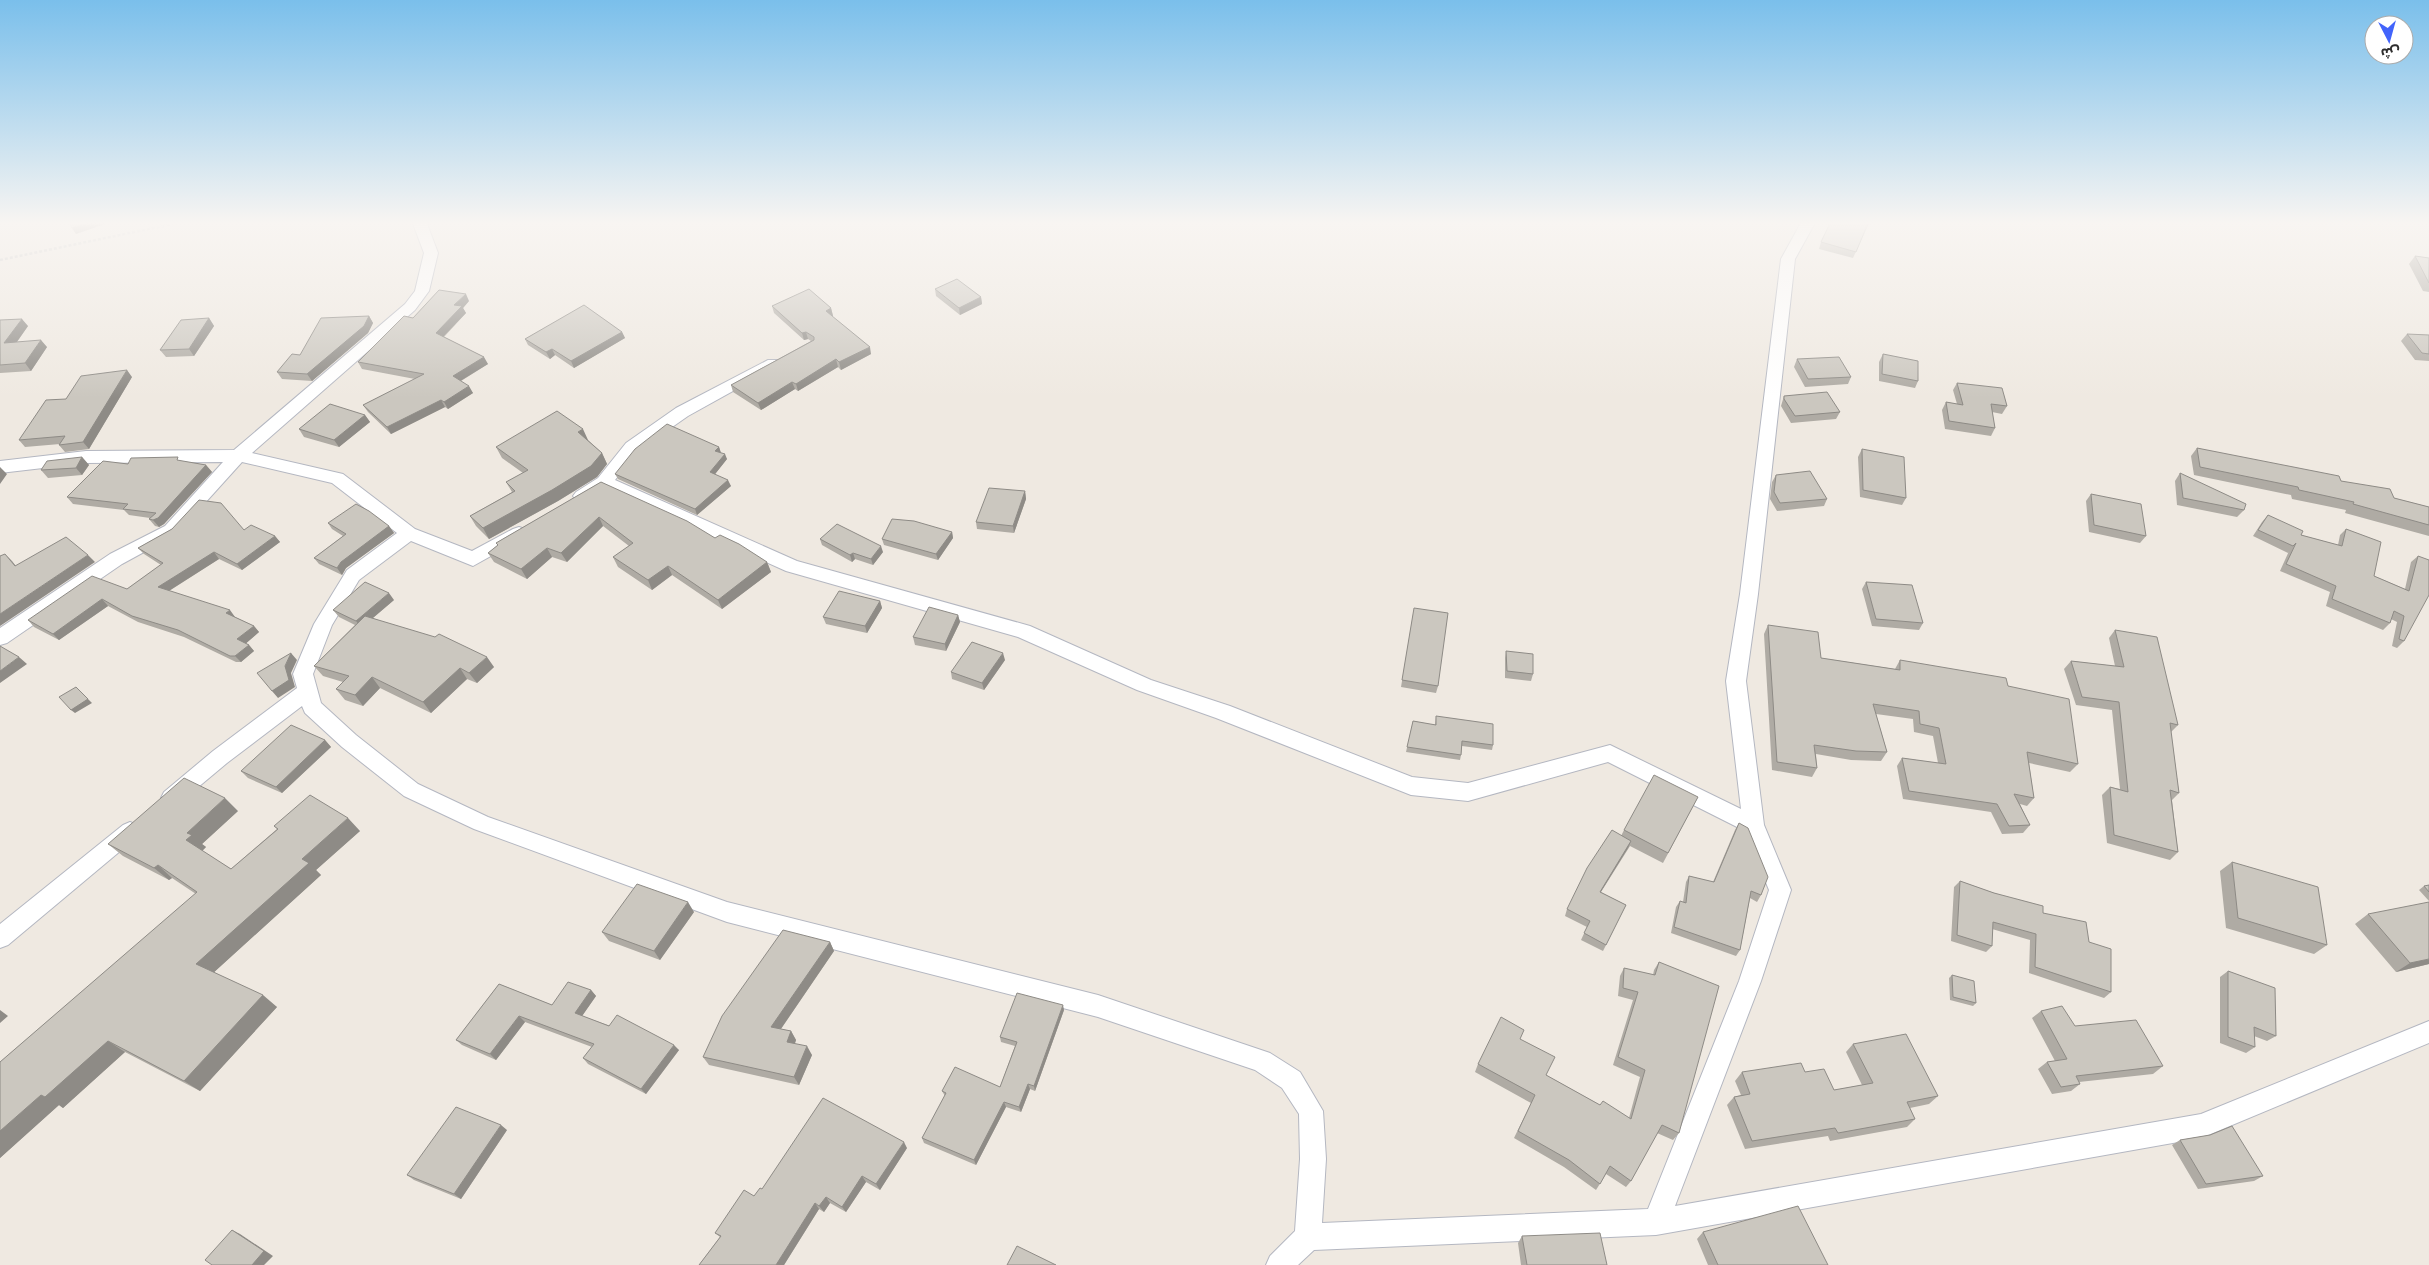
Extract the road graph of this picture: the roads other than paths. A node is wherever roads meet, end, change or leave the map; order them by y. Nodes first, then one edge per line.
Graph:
1 (425, 280) edge
2 (1786, 280) edge
3 (790, 354) edge
4 (238, 456) junction
5 (0, 467) edge
6 (604, 482) junction
7 (565, 508) edge
8 (532, 526) edge
9 (409, 533) junction
10 (0, 638) edge
11 (308, 691) junction
12 (1753, 826) junction
13 (0, 938) edge
14 (2429, 1032) edge
15 (1656, 1222) junction
16 (1308, 1237) junction
17 (1279, 1265) edge

1 - 4 street
2 - 12 street
3 - 6 street
4 - 5 street
4 - 9 street
4 - 10 street
6 - 7 street
6 - 12 street
8 - 9 street
9 - 11 street
11 - 13 street
11 - 16 street
12 - 15 street
14 - 15 street
15 - 16 street
16 - 17 street

